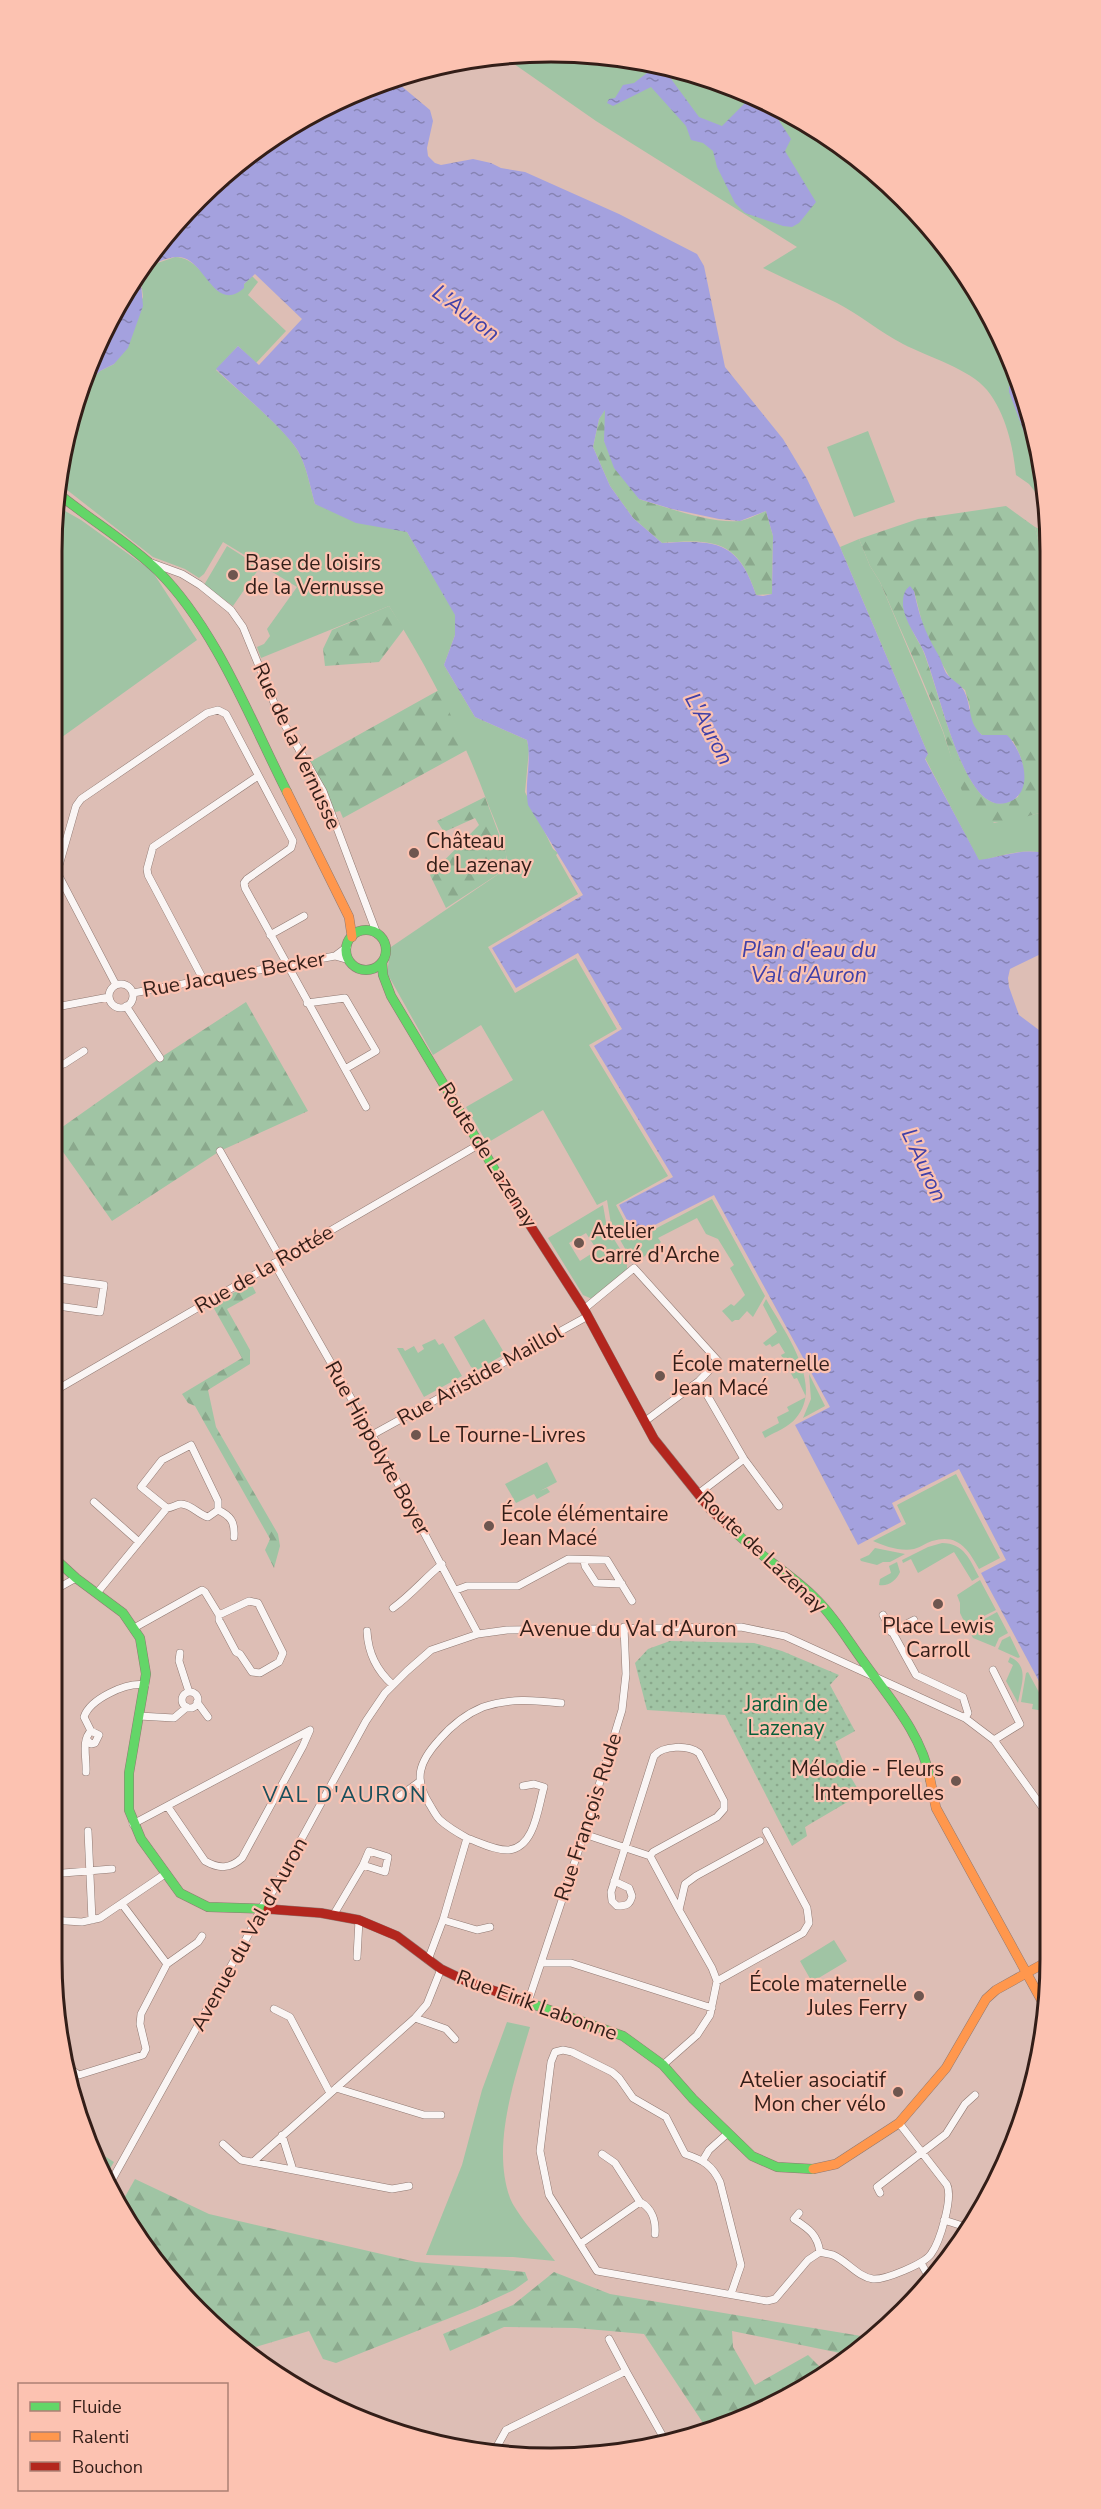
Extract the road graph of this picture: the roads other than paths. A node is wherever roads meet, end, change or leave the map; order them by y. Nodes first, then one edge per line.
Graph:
1 (65, 499) edge
2 (149, 562) junction
3 (188, 578) junction
4 (174, 588) junction
5 (258, 776) junction
6 (62, 855) edge
7 (62, 882) edge
8 (304, 916) dead end
9 (350, 917) junction
10 (366, 930) junction
11 (377, 934) junction
12 (270, 935) junction
13 (352, 937) junction
14 (347, 947) junction
15 (335, 956) junction
16 (349, 960) junction
17 (382, 962) junction
18 (286, 964) junction
19 (368, 970) junction
20 (203, 980) junction
21 (116, 985) junction
22 (386, 987) junction
23 (133, 993) junction
24 (110, 997) junction
25 (307, 1003) junction
26 (62, 1006) edge
27 (126, 1006) junction
28 (84, 1052) dead end
29 (160, 1058) dead end
30 (62, 1065) edge
31 (345, 1069) junction
32 (366, 1107) dead end
33 (478, 1145) junction
34 (220, 1151) dead end
35 (278, 1261) junction
36 (62, 1279) edge
37 (62, 1307) edge
38 (586, 1313) junction
39 (699, 1381) junction
40 (62, 1387) edge
41 (644, 1422) junction
42 (372, 1435) junction
43 (744, 1459) junction
44 (698, 1494) junction
45 (94, 1502) dead end
46 (779, 1506) dead end
47 (167, 1508) junction
48 (218, 1510) junction
49 (234, 1536) dead end
50 (139, 1542) junction
51 (584, 1560) junction
52 (442, 1564) junction
53 (62, 1565) edge
54 (76, 1578) junction
55 (622, 1584) junction
56 (62, 1586) edge
57 (456, 1590) junction
58 (97, 1593) junction
59 (632, 1601) dead end
60 (393, 1608) dead end
61 (219, 1615) junction
62 (883, 1615) dead end
63 (914, 1620) dead end
64 (624, 1627) junction
65 (134, 1628) junction
66 (368, 1631) dead end
67 (891, 1632) junction
68 (478, 1634) junction
69 (180, 1653) dead end
70 (993, 1670) dead end
71 (873, 1676) junction
72 (145, 1685) junction
73 (393, 1685) junction
74 (189, 1692) junction
75 (197, 1702) junction
76 (561, 1703) dead end
77 (188, 1707) junction
78 (139, 1716) junction
79 (208, 1717) dead end
80 (965, 1718) junction
81 (91, 1731) junction
82 (87, 1740) junction
83 (994, 1740) junction
84 (86, 1772) dead end
85 (419, 1782) junction
86 (523, 1786) dead end
87 (400, 1796) dead end
88 (1040, 1804) edge
89 (168, 1807) junction
90 (133, 1824) junction
91 (88, 1831) dead end
92 (766, 1831) dead end
93 (584, 1834) junction
94 (467, 1839) junction
95 (760, 1841) dead end
96 (626, 1848) junction
97 (650, 1856) junction
98 (363, 1865) dead end
99 (112, 1869) dead end
100 (91, 1871) junction
101 (62, 1873) edge
102 (165, 1874) junction
103 (614, 1881) dead end
104 (122, 1904) junction
105 (261, 1908) junction
106 (679, 1910) junction
107 (334, 1914) junction
108 (93, 1920) junction
109 (359, 1920) junction
110 (443, 1920) junction
111 (62, 1921) edge
112 (490, 1927) dead end
113 (202, 1936) dead end
114 (357, 1956) dead end
115 (428, 1960) junction
116 (541, 1963) junction
117 (167, 1964) junction
118 (1040, 1966) edge
119 (441, 1969) junction
120 (1026, 1973) junction
121 (717, 1981) junction
122 (1038, 1994) edge
123 (528, 2002) junction
124 (712, 2007) junction
125 (274, 2009) dead end
126 (415, 2018) junction
127 (455, 2039) dead end
128 (663, 2065) junction
129 (75, 2072) edge
130 (333, 2090) junction
131 (975, 2095) dead end
132 (441, 2115) dead end
133 (899, 2123) junction
134 (728, 2133) junction
135 (282, 2135) junction
136 (223, 2144) dead end
137 (922, 2152) junction
138 (602, 2154) dead end
139 (703, 2160) junction
140 (253, 2162) junction
141 (293, 2170) junction
142 (113, 2177) edge
143 (409, 2186) dead end
144 (880, 2193) dead end
145 (640, 2202) junction
146 (798, 2213) dead end
147 (944, 2220) junction
148 (960, 2225) edge
149 (655, 2234) dead end
150 (580, 2244) junction
151 (820, 2252) junction
152 (921, 2263) junction
153 (926, 2271) edge
154 (731, 2294) junction
155 (609, 2339) dead end
156 (626, 2371) junction
157 (662, 2434) edge
158 (498, 2444) edge

1 - 2 street
2 - 3 street, Rue de la Vernusse
2 - 4 street
3 - 4 street
3 - 11 street, Rue de la Vernusse
4 - 9 street
5 - 6 street
5 - 12 street
5 - 20 street
7 - 21 street
8 - 12 street
9 - 10 street
9 - 13 street
10 - 11 street
10 - 13 street, Rue Jacques Becker
11 - 17 street
12 - 18 street
13 - 14 street, Rue Jacques Becker
14 - 15 street, Rue Jacques Becker
14 - 16 street, Rue Jacques Becker
15 - 16 street, Rue Jacques Becker
15 - 18 street, Rue Jacques Becker
16 - 19 street, Rue Jacques Becker
17 - 19 street
17 - 22 street, Route de Lazenay
18 - 20 street, Rue Jacques Becker
18 - 25 street
19 - 22 street, Route de Lazenay
20 - 23 street, Rue Jacques Becker
21 - 23 street, Rue Jacques Becker
21 - 24 street, Rue Jacques Becker
22 - 33 street, Route de Lazenay
23 - 27 street, Rue Jacques Becker
24 - 26 street
24 - 27 street, Rue Jacques Becker
25 - 31 street
25 - 31 street
27 - 29 street
28 - 30 street
31 - 32 street
33 - 35 street, Rue de la Rottée
33 - 38 street, Route de Lazenay
34 - 35 street, Rue Hippolyte Boyer
35 - 40 street, Rue de la Rottée
35 - 42 street, Rue Hippolyte Boyer
36 - 37 street
38 - 39 street, Rue Aristide Maillol
38 - 41 street, Route de Lazenay
38 - 42 street, Rue Aristide Maillol
39 - 41 street
39 - 43 street
41 - 44 street, Route de Lazenay
42 - 52 street, Rue Hippolyte Boyer
43 - 44 street
43 - 46 street
44 - 71 street, Route de Lazenay
45 - 50 street
47 - 48 street
47 - 48 street
47 - 50 street
48 - 49 street
50 - 58 street
51 - 55 street
51 - 55 street
51 - 57 street
52 - 57 street, Rue Hippolyte Boyer
52 - 60 street
53 - 54 street
54 - 56 street
54 - 58 street
55 - 59 street
57 - 68 street, Rue Hippolyte Boyer
58 - 65 street
61 - 61 street
61 - 65 street
62 - 67 street
63 - 67 street
64 - 68 street, Avenue du Val d'Auron
64 - 71 street, Avenue du Val d'Auron
64 - 93 street, Rue François Rude
65 - 72 street
66 - 73 street
67 - 80 street
68 - 73 street, Avenue du Val d'Auron
69 - 74 street
70 - 83 street
71 - 80 street, Avenue du Val d'Auron
71 - 120 street, Route de Lazenay
72 - 78 street
72 - 81 street
73 - 105 street, Avenue du Val d'Auron
74 - 75 street
74 - 77 street
75 - 77 street
75 - 79 street
76 - 85 street
77 - 78 street
78 - 90 street
80 - 83 street, Avenue du Val d'Auron
81 - 82 street
81 - 82 street
82 - 84 street
83 - 88 street, Avenue du Val d'Auron
85 - 87 street
85 - 94 street
86 - 94 street
89 - 89 street
89 - 90 street
90 - 102 street, Rue Eirik Labonne
91 - 100 street
92 - 121 street
93 - 96 street
93 - 116 street, Rue François Rude
94 - 110 street
95 - 106 street
96 - 97 street
96 - 97 street
96 - 103 street
97 - 106 street
98 - 107 street
99 - 100 street
100 - 101 street
100 - 108 street
102 - 104 street
102 - 105 street, Rue Eirik Labonne
104 - 108 street
104 - 117 street
105 - 107 street, Rue Eirik Labonne
105 - 142 street, Avenue du Val d'Auron
106 - 121 street
107 - 109 street, Rue Eirik Labonne
108 - 111 street
109 - 114 street
109 - 115 street, Rue Eirik Labonne
110 - 112 street
110 - 115 street
113 - 117 street
115 - 119 street, Rue Eirik Labonne
116 - 123 street, Rue François Rude
116 - 124 street
117 - 129 street
118 - 120 street, Rue Eirik Labonne
119 - 123 street, Rue Eirik Labonne
119 - 126 street
120 - 122 street, Route de Lazenay
120 - 133 street, Rue Eirik Labonne
121 - 124 street
123 - 128 street, Rue Eirik Labonne
124 - 128 street
125 - 130 street
126 - 127 street
126 - 130 street
128 - 134 street, Rue Eirik Labonne
130 - 132 street
130 - 135 street
131 - 137 street
133 - 134 street, Rue Eirik Labonne
133 - 137 street
134 - 139 street
135 - 140 street
135 - 141 street
136 - 140 street
137 - 144 street
137 - 147 street
138 - 145 street
139 - 150 street
139 - 154 street
140 - 141 street
141 - 143 street
145 - 149 street
145 - 150 street
146 - 151 street
147 - 148 street
147 - 152 street
150 - 154 street
151 - 152 street
151 - 154 street
152 - 153 street
155 - 156 street
156 - 157 street
156 - 158 street

